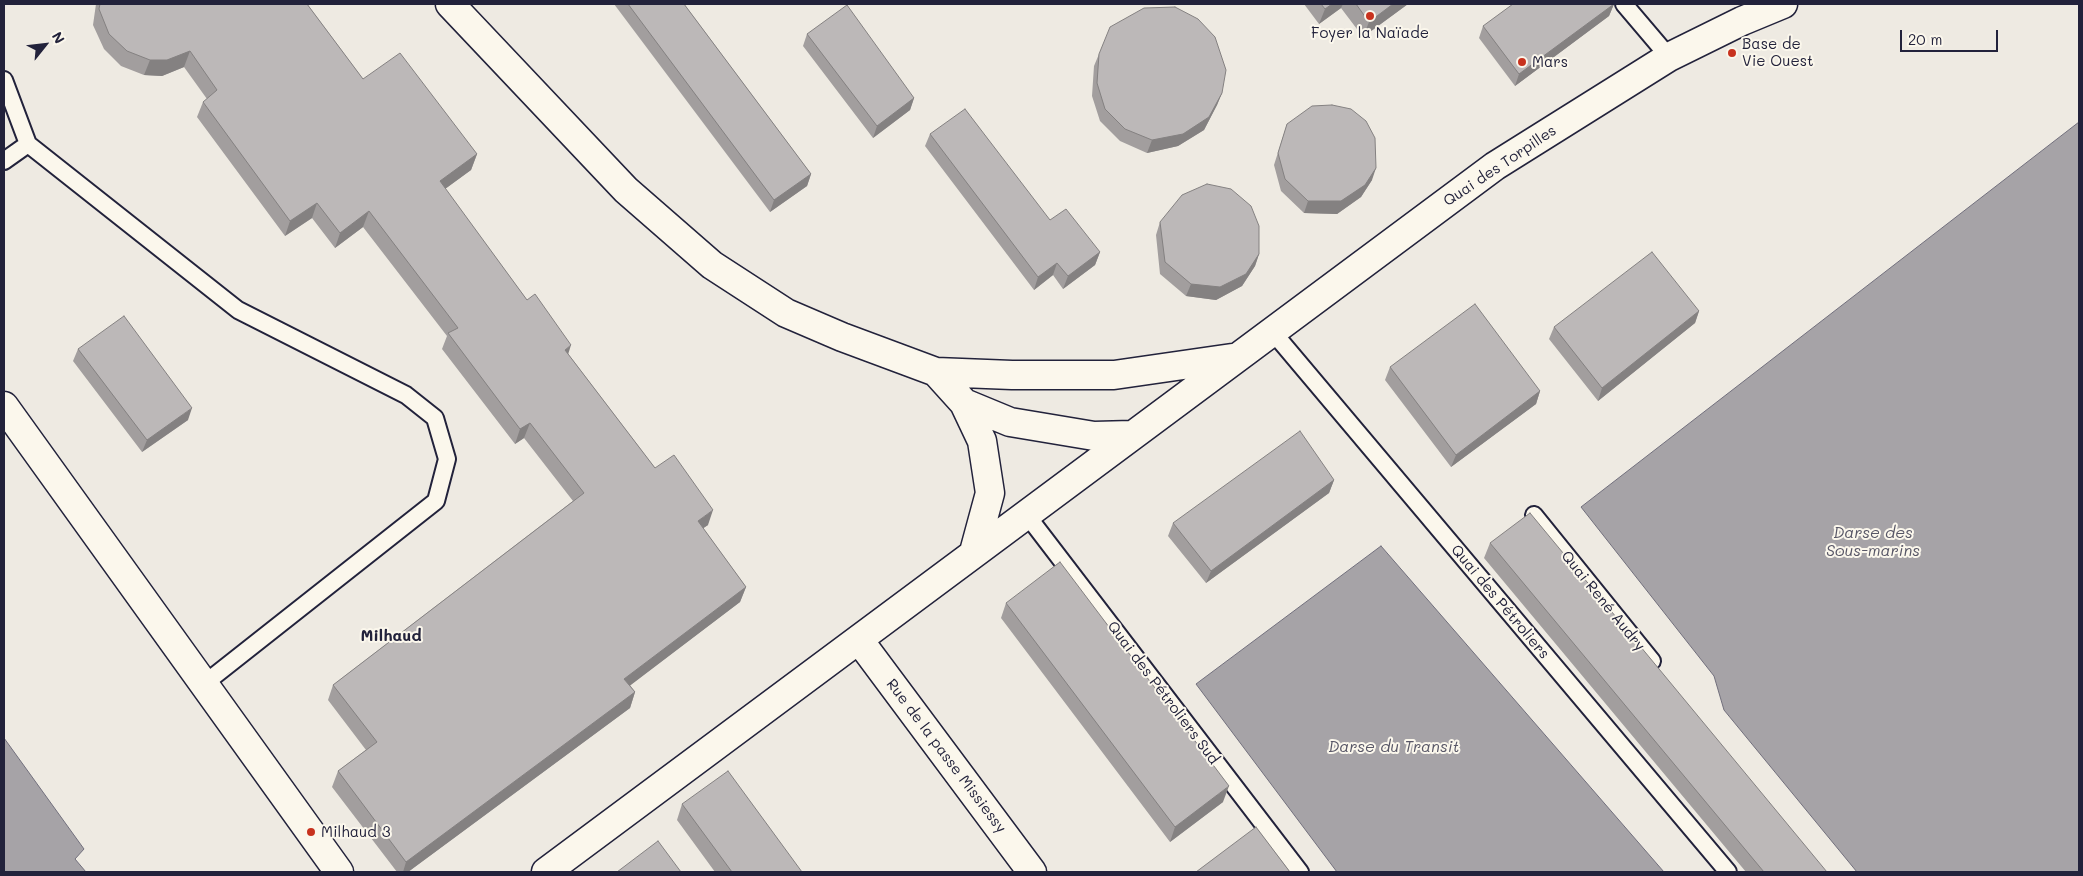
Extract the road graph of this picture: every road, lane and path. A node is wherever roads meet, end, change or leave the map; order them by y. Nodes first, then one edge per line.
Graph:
1 (450, 4) edge
2 (1624, 4) edge
3 (1783, 4) edge
4 (1669, 57) junction
5 (4, 80) edge
6 (28, 144) junction
7 (4, 161) edge
8 (1272, 331) junction
9 (1236, 357) junction
10 (936, 372) junction
11 (964, 403) junction
12 (4, 406) edge
13 (1132, 435) junction
14 (1026, 514) junction
15 (1534, 516) edge
16 (974, 552) junction
17 (859, 640) junction
18 (1663, 675) edge
19 (204, 684) junction
20 (339, 872) edge
21 (546, 872) edge
22 (1032, 872) edge
23 (1300, 872) edge
24 (1728, 872) edge

1 - 10 street
2 - 4 lane
3 - 4 street, Quai des Torpilles
4 - 8 street, Quai des Torpilles
5 - 6 lane
6 - 7 lane
6 - 19 lane
8 - 9 street, Quai des Torpilles
8 - 24 lane, Quai des Pétroliers
9 - 10 street
9 - 13 street, Quai des Torpilles
10 - 11 street
11 - 13 street
11 - 16 street
12 - 19 street
13 - 14 street, Quai des Torpilles
14 - 16 street, Quai des Torpilles
14 - 23 lane, Quai des Pétroliers Sud
15 - 18 lane, Quai René Audry
16 - 17 street, Quai des Torpilles
17 - 21 street, Quai des Torpilles
17 - 22 street, Rue de la passe Missiessy
19 - 20 street

